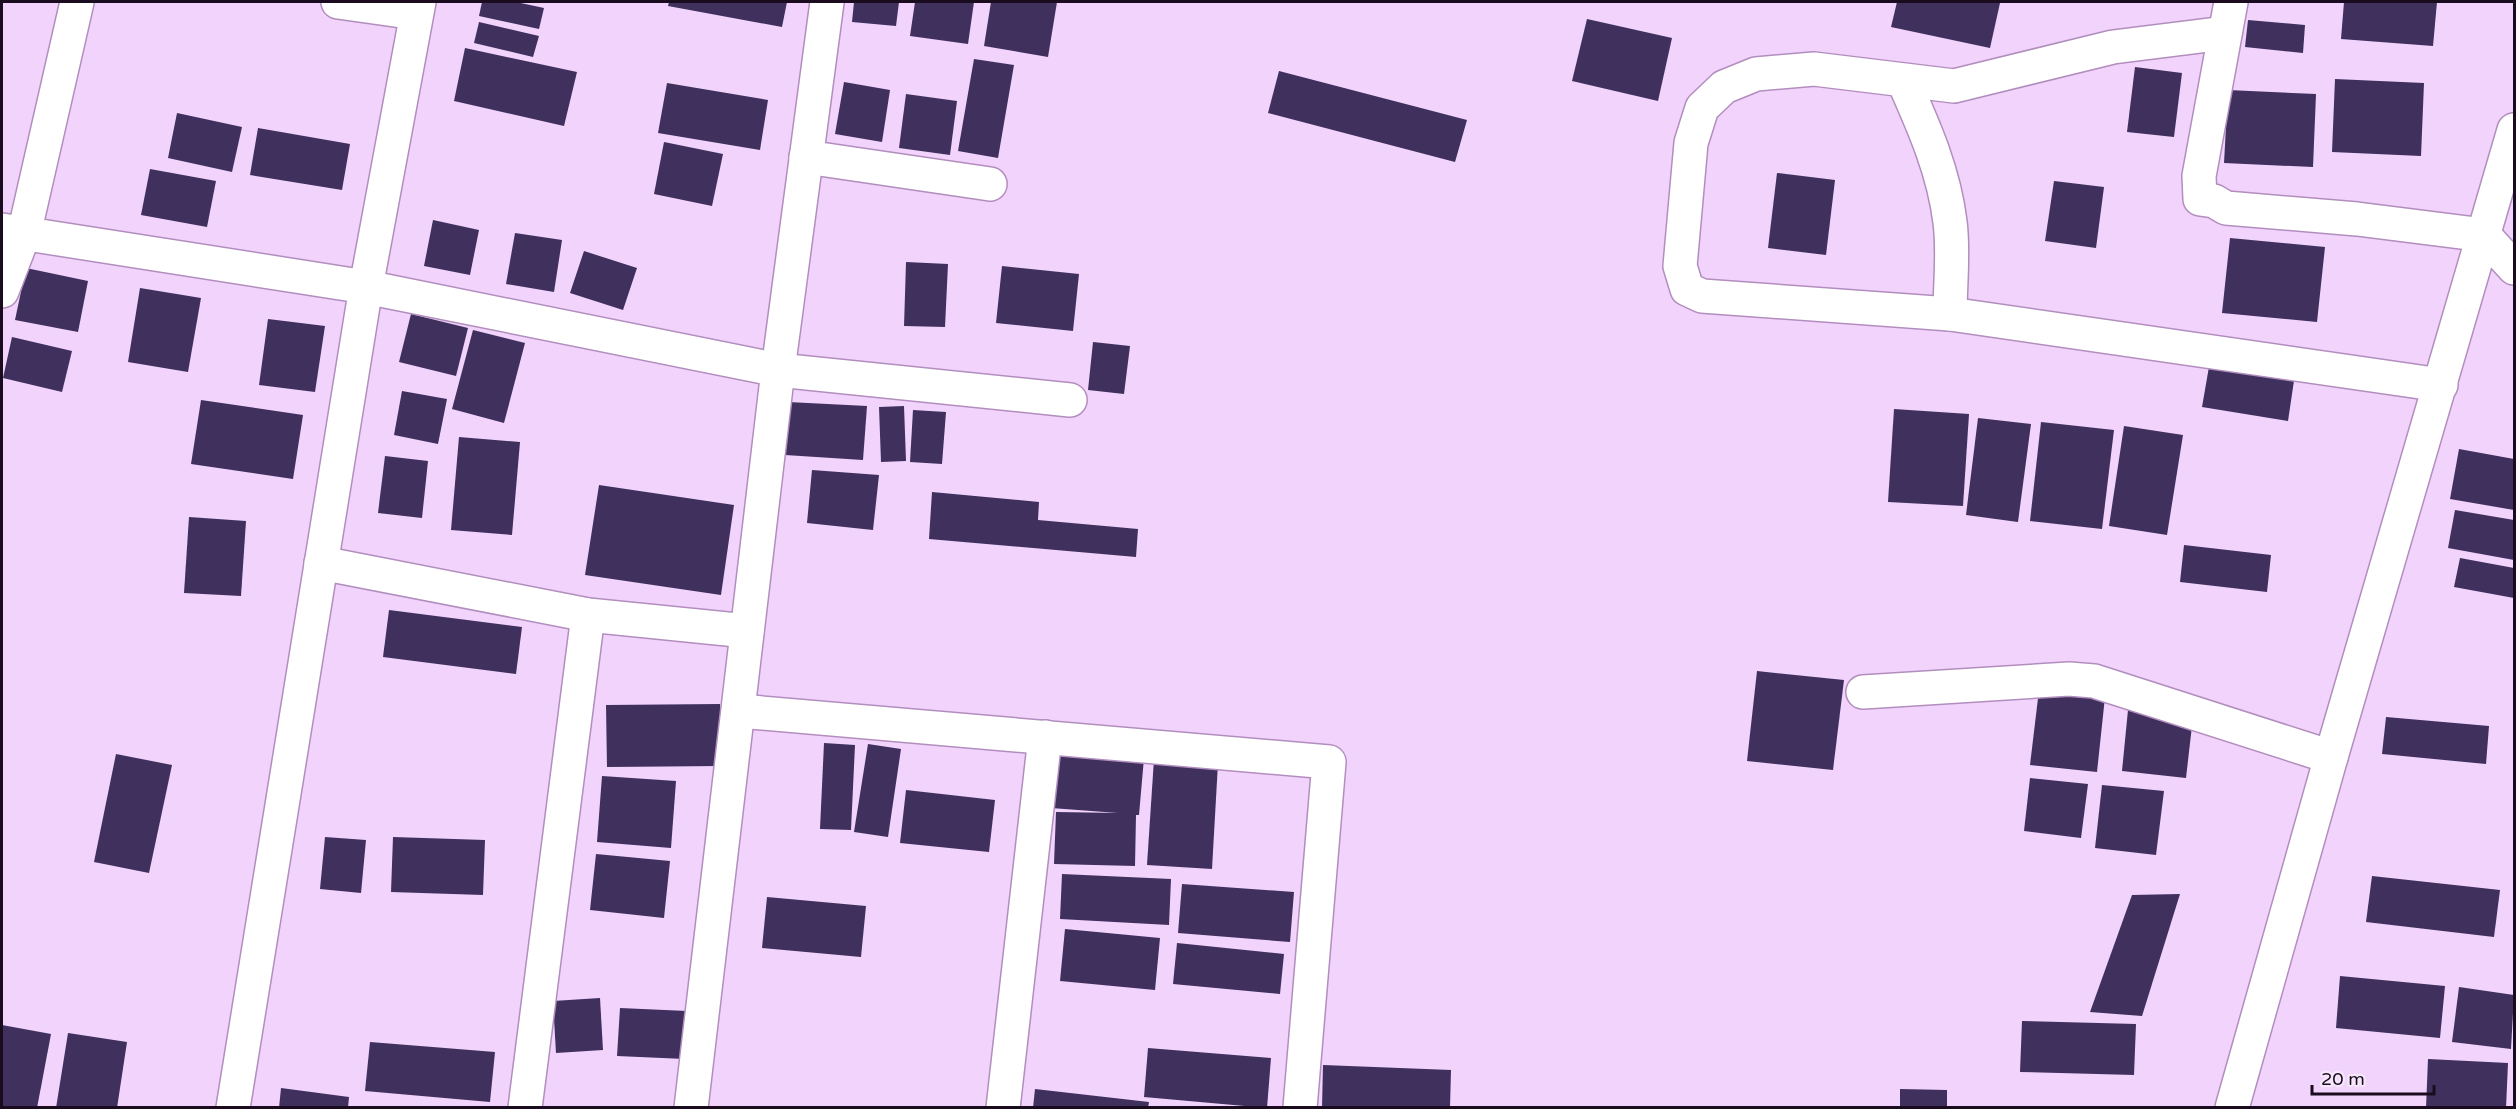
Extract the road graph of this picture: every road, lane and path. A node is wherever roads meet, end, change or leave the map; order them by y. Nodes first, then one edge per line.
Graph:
1 (77, 2) edge
2 (338, 2) edge
3 (827, 2) edge
4 (417, 7) edge
5 (2228, 17) edge
6 (1904, 82) junction
7 (2514, 130) edge
8 (806, 157) junction
9 (990, 184) dead end
10 (13, 232) edge
11 (2484, 235) junction
12 (2514, 268) edge
13 (366, 287) junction
14 (2, 291) edge
15 (1950, 315) junction
16 (778, 370) junction
17 (2441, 385) junction
18 (1070, 400) dead end
19 (321, 563) junction
20 (588, 615) junction
21 (747, 631) junction
22 (1863, 692) dead end
23 (739, 711) junction
24 (1045, 737) junction
25 (2331, 757) junction
26 (232, 1107) edge
27 (525, 1107) edge
28 (692, 1107) edge
29 (1003, 1107) edge
30 (1300, 1107) edge
31 (2237, 1107) edge

1 - 10 street
2 - 4 street
3 - 8 street
4 - 13 street
5 - 6 street
5 - 11 street
6 - 15 street
6 - 15 street
7 - 11 street
8 - 9 street
8 - 16 street
10 - 13 street
10 - 14 street
11 - 12 street
11 - 17 street
13 - 16 street
13 - 19 street
15 - 17 street
16 - 18 street
16 - 21 street
17 - 25 street
19 - 20 street
19 - 26 street
20 - 21 street
20 - 27 street
21 - 23 street
22 - 25 street
23 - 24 street
23 - 28 street
24 - 29 street
24 - 30 street
25 - 31 street

